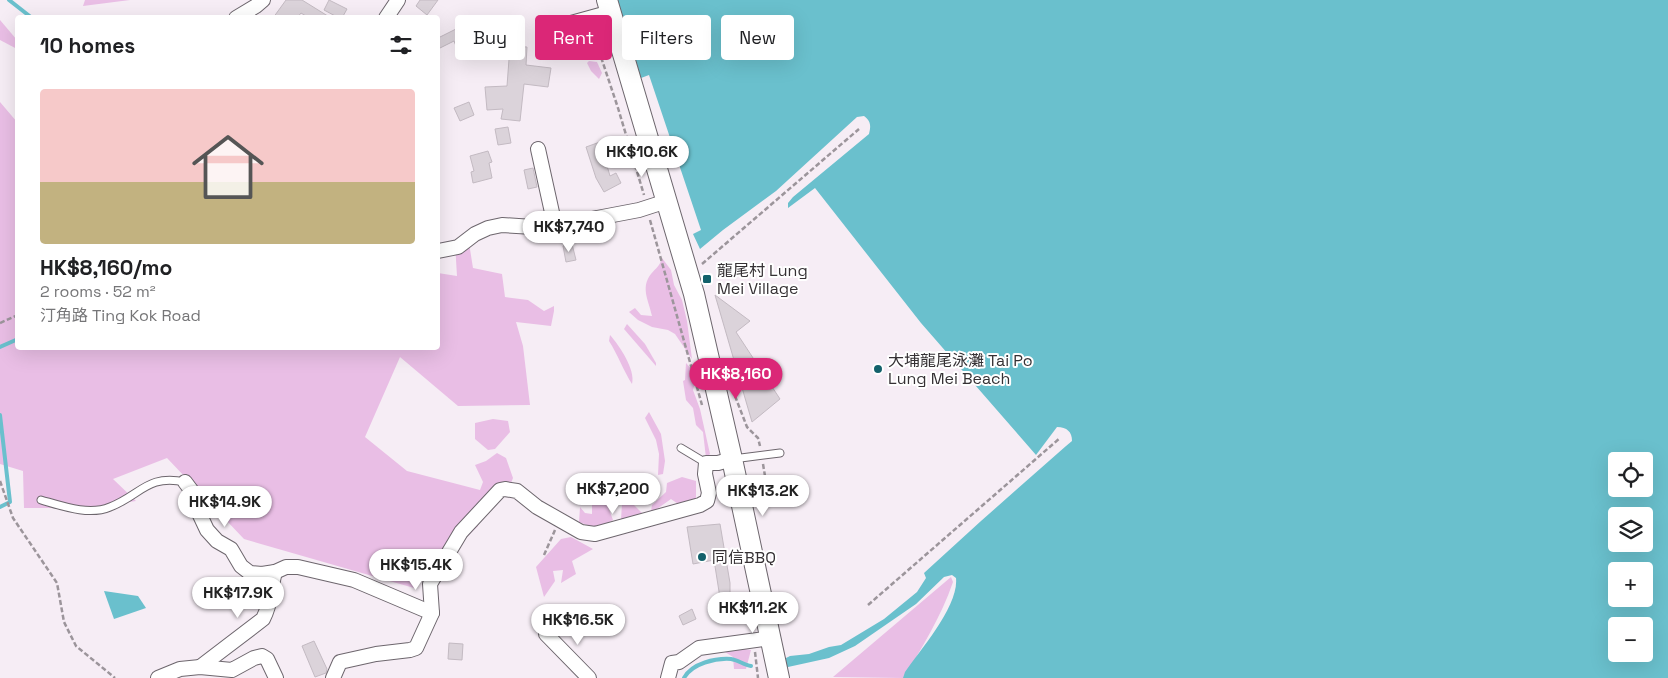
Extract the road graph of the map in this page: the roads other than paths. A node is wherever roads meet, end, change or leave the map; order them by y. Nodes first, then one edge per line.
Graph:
1 (263, 0) edge
2 (398, 0) edge
3 (603, 10) edge
4 (241, 15) edge
5 (388, 15) edge
6 (591, 15) edge
7 (538, 149) dead end
8 (667, 201) junction
9 (555, 226) junction
10 (440, 251) edge
11 (681, 448) dead end
12 (780, 453) dead end
13 (738, 458) junction
14 (706, 463) junction
15 (185, 482) joint
16 (41, 500) dead end
17 (275, 572) junction
18 (432, 612) junction
19 (546, 634) dead end
20 (762, 639) junction
21 (200, 667) junction
22 (158, 678) edge
23 (276, 678) edge
24 (333, 678) edge
25 (589, 678) edge
26 (668, 678) edge
27 (779, 678) edge

1 - 4 street
2 - 5 street
3 - 6 street
3 - 8 main road
7 - 9 street
8 - 9 street
8 - 13 main road
9 - 10 street
11 - 14 lane
12 - 13 lane
13 - 14 street
13 - 20 main road
14 - 18 street
15 - 16 lane
15 - 17 street
17 - 18 street
17 - 21 street
18 - 24 street
19 - 25 street
20 - 26 street
20 - 27 main road
21 - 22 street
21 - 23 street

